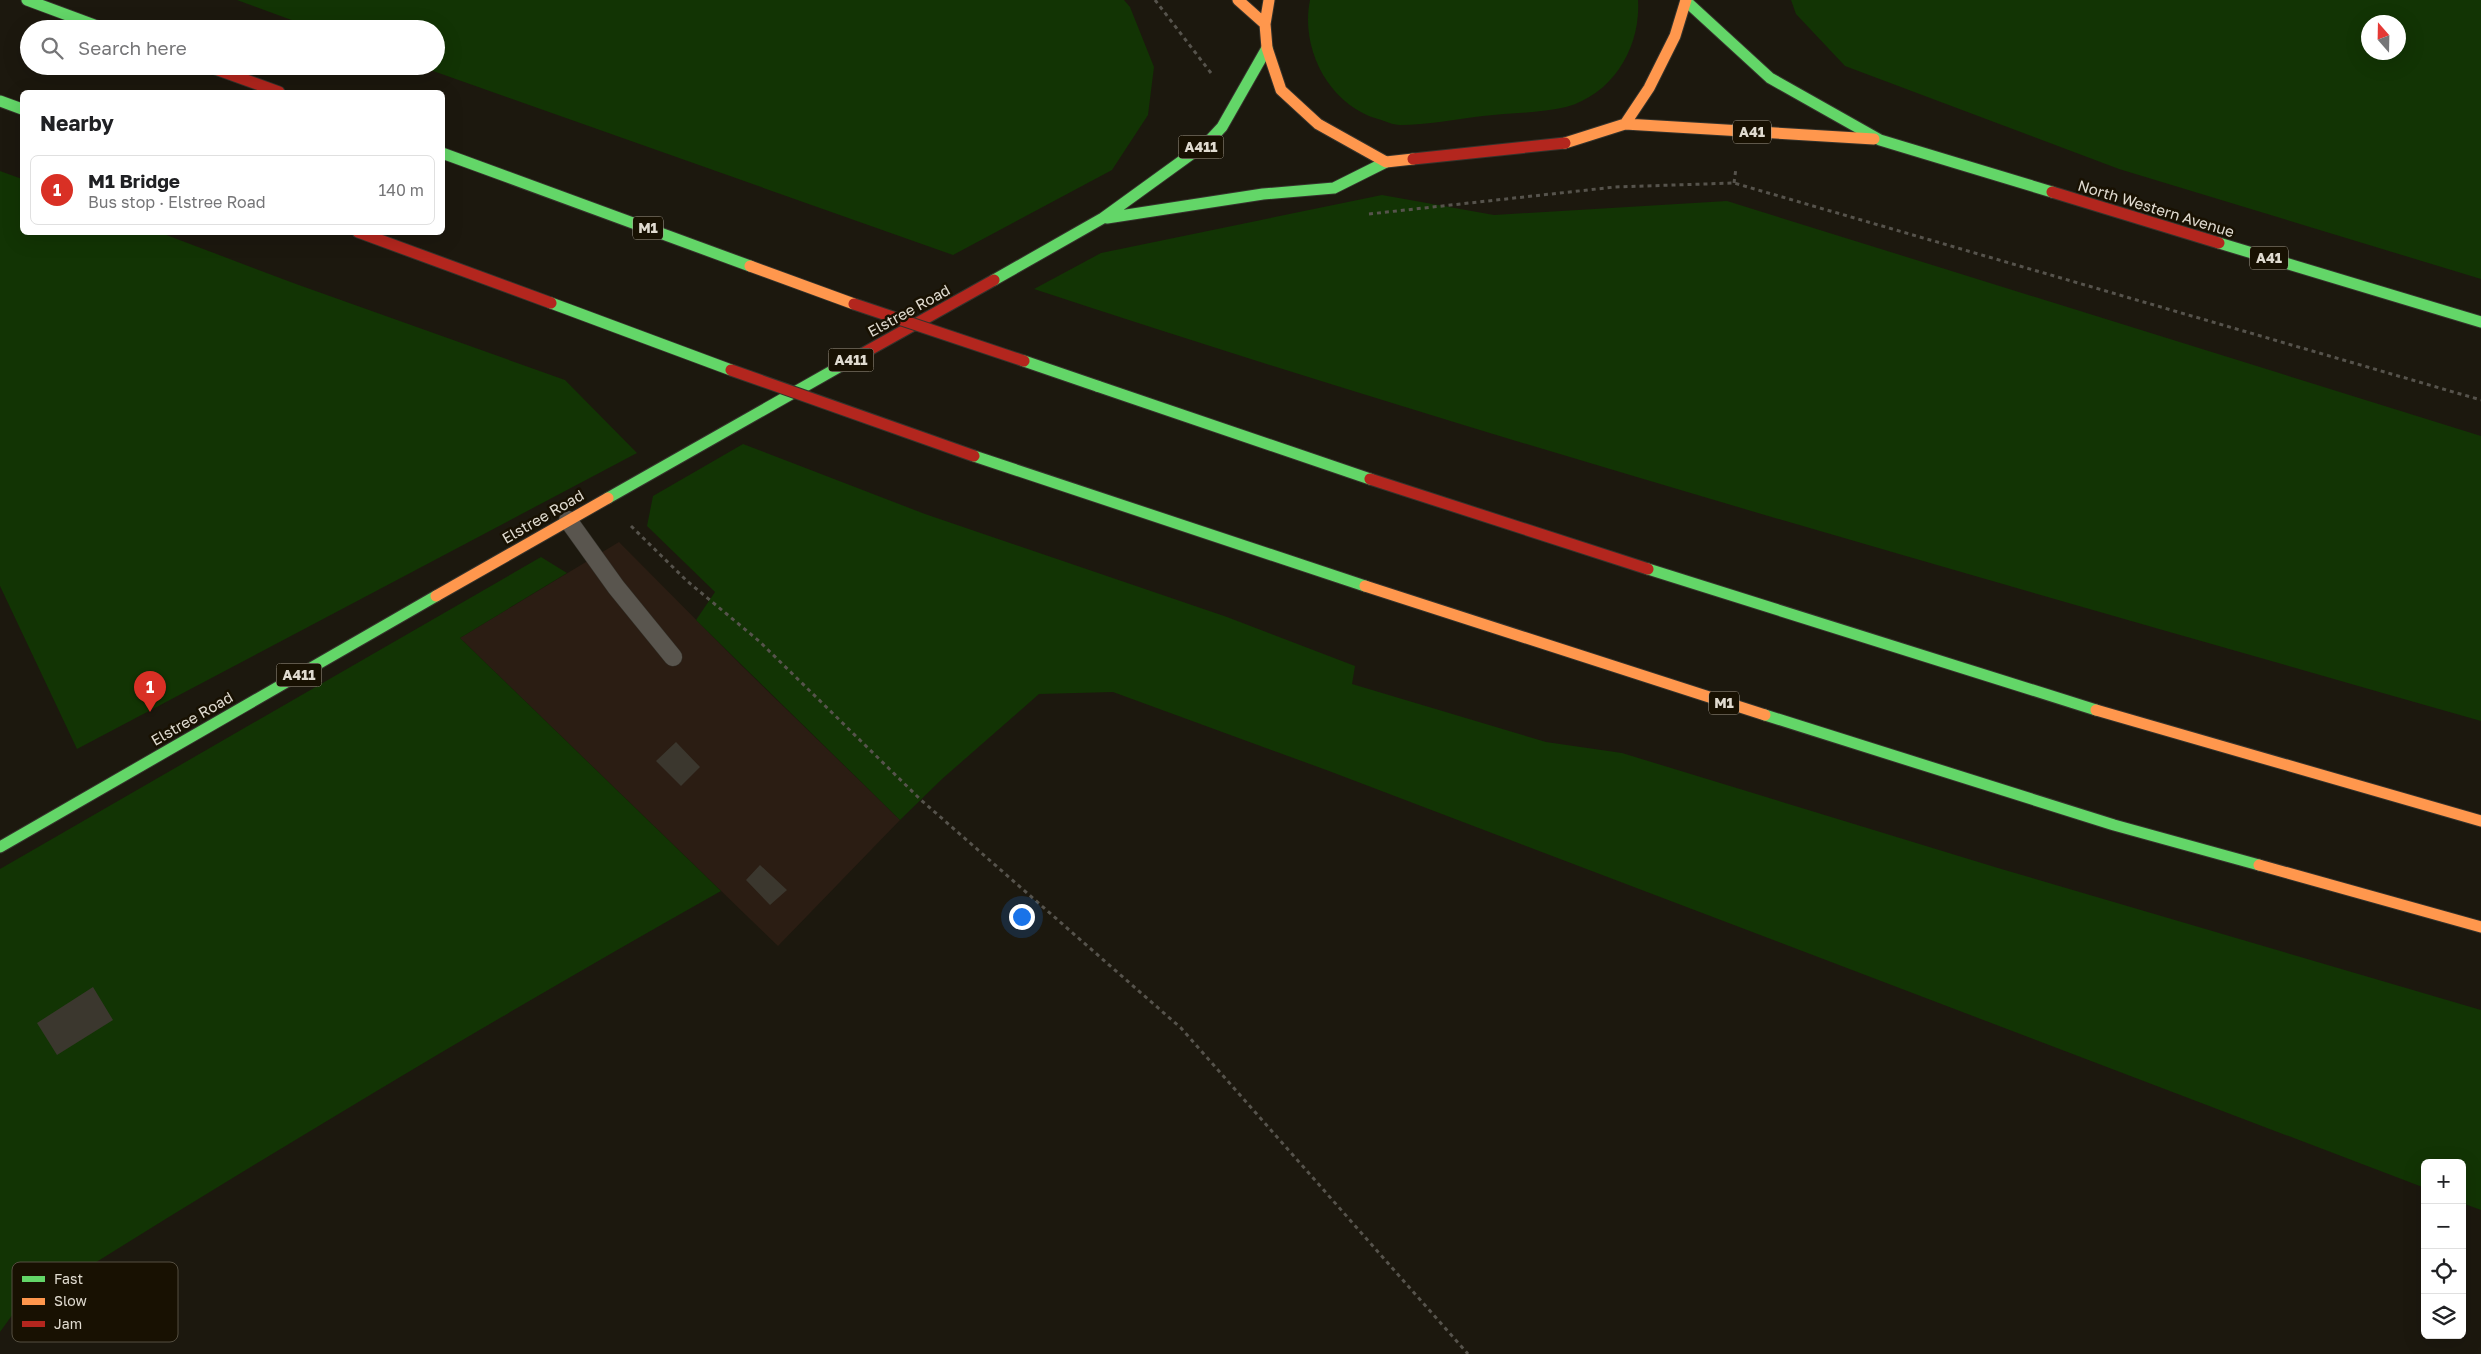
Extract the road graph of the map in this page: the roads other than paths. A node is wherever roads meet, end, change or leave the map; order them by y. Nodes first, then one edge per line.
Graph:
1 (27, 0) edge
2 (1238, 0) edge
3 (1269, 0) edge
4 (1686, 0) edge
5 (81, 20) edge
6 (1265, 24) junction
7 (1267, 48) junction
8 (232, 75) edge
9 (273, 90) edge
10 (0, 101) edge
11 (20, 108) edge
12 (1625, 124) junction
13 (1880, 140) junction
14 (445, 154) edge
15 (1386, 162) junction
16 (1103, 218) junction
17 (366, 235) edge
18 (2481, 322) edge
19 (568, 520) junction
20 (673, 657) dead end
21 (2481, 821) edge
22 (0, 847) edge
23 (2481, 927) edge

1 - 5 main road
2 - 6 main road
3 - 6 main road
4 - 12 main road
4 - 13 main road, North Western Avenue / A41
6 - 7 main road
7 - 15 main road
7 - 16 main road, Elstree Road / A411
8 - 9 main road
10 - 11 main road
12 - 13 main road, North Western Avenue / A41
12 - 15 main road
13 - 18 main road, North Western Avenue / A41
14 - 21 main road, M1, bridge
15 - 16 main road, Elstree Road / A411
16 - 19 main road, Elstree Road / A411
17 - 23 main road, M1, bridge
19 - 20 lane
19 - 22 main road, Elstree Road / A411

